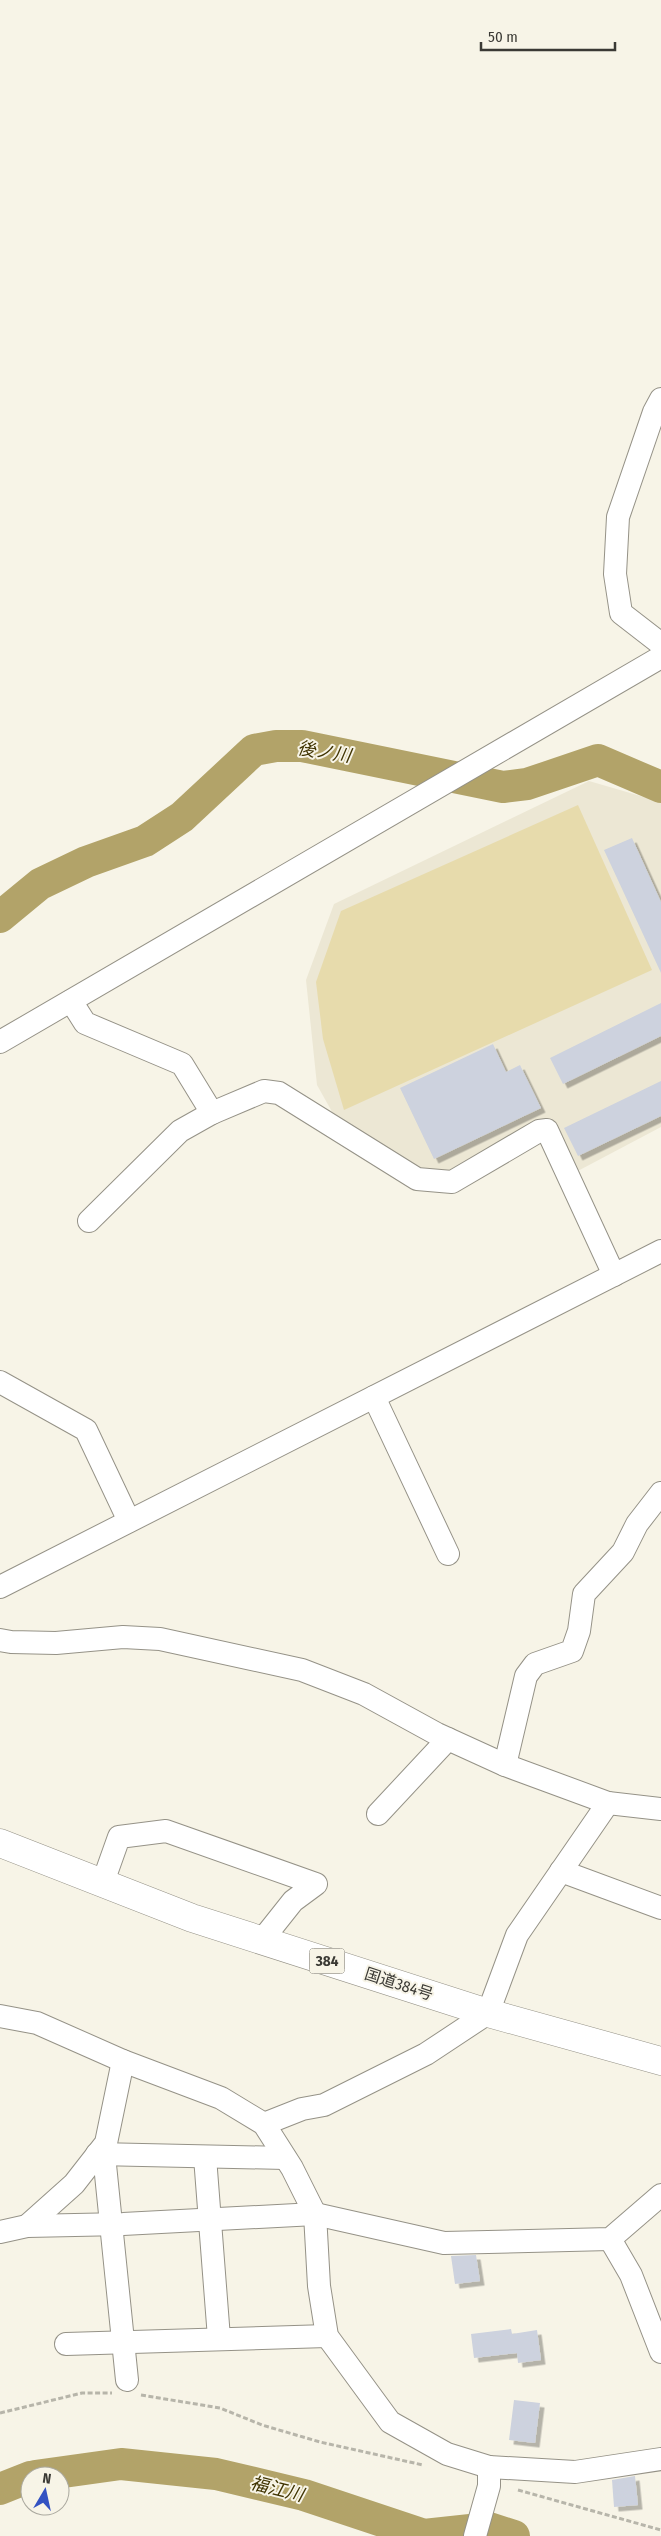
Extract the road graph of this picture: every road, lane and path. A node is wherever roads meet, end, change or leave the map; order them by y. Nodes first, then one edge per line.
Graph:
1 (661, 399) edge
2 (661, 644) edge
3 (661, 657) edge
4 (72, 1001) junction
5 (0, 1042) edge
6 (212, 1113) junction
7 (89, 1222) dead end
8 (661, 1251) edge
9 (614, 1275) junction
10 (0, 1382) edge
11 (374, 1397) junction
12 (661, 1493) edge
13 (129, 1521) junction
14 (448, 1554) dead end
15 (0, 1586) edge
16 (0, 1640) edge
17 (448, 1739) junction
18 (505, 1765) junction
19 (608, 1804) junction
20 (661, 1809) edge
21 (378, 1814) dead end
22 (0, 1843) edge
23 (561, 1871) junction
24 (103, 1882) junction
25 (661, 1908) edge
26 (262, 1940) junction
27 (488, 2013) junction
28 (0, 2016) edge
29 (122, 2060) junction
30 (661, 2061) edge
31 (264, 2124) junction
32 (100, 2154) junction
33 (204, 2157) junction
34 (285, 2158) junction
35 (661, 2195) edge
36 (315, 2214) junction
37 (211, 2219) junction
38 (111, 2224) junction
39 (9, 2227) edge
40 (610, 2239) junction
41 (327, 2336) junction
42 (219, 2338) junction
43 (121, 2342) junction
44 (66, 2344) dead end
45 (661, 2352) edge
46 (126, 2389) junction
47 (0, 2413) edge
48 (661, 2459) edge
49 (424, 2465) dead end
50 (489, 2478) junction
51 (661, 2530) edge
52 (475, 2536) edge

1 - 2 street
3 - 4 street
4 - 5 street
4 - 6 street
6 - 7 street
6 - 9 street
8 - 9 street
9 - 11 street
10 - 13 street
11 - 13 street
11 - 14 street
12 - 18 street
13 - 15 street
16 - 17 street
17 - 18 street
17 - 21 street
18 - 19 street
19 - 20 street
19 - 23 street
22 - 24 highway, 国道384号 / 384
23 - 25 street
23 - 27 street
24 - 26 highway, 国道384号 / 384
24 - 26 street
26 - 27 highway, 国道384号 / 384
27 - 30 highway, 国道384号 / 384
27 - 31 street
28 - 29 street
29 - 31 street
29 - 32 street
31 - 34 street
32 - 33 street
32 - 38 street
32 - 39 street
33 - 34 street
33 - 37 street
34 - 36 street
35 - 40 street
36 - 37 street
36 - 40 street
36 - 41 street
37 - 38 street
37 - 42 street
38 - 39 street
38 - 43 street
40 - 45 street
41 - 42 street
41 - 50 street
42 - 43 street
43 - 44 street
43 - 46 street
46 - 47 path
46 - 49 path
48 - 50 street
50 - 51 path
50 - 52 street

